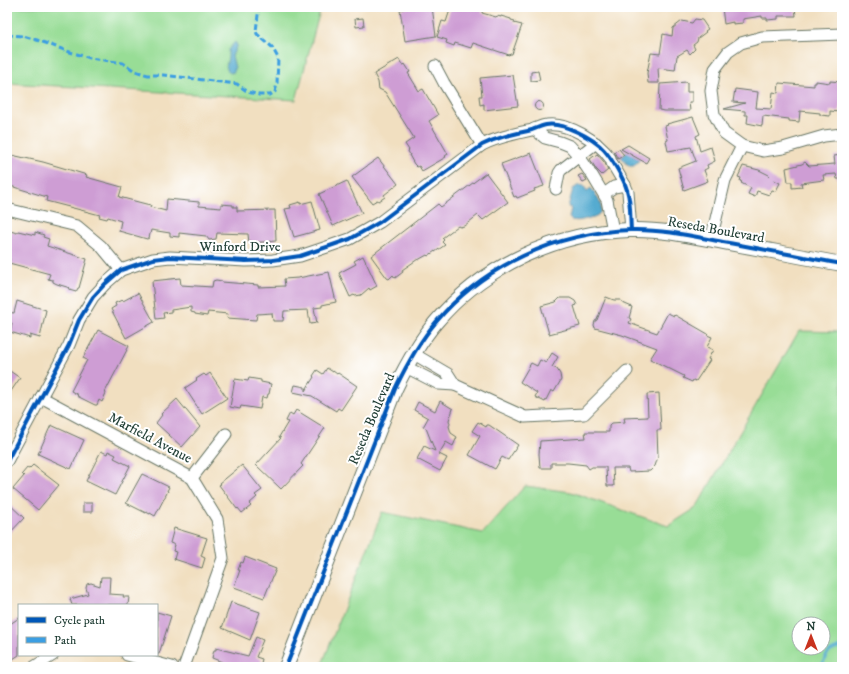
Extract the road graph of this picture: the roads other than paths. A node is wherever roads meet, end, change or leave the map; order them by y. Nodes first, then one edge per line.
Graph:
1 (842, 34) edge
2 (435, 66) dead end
3 (534, 129) junction
4 (580, 133) junction
5 (842, 134) edge
6 (596, 143) junction
7 (482, 145) junction
8 (570, 146) junction
9 (742, 146) junction
10 (579, 156) junction
11 (625, 184) junction
12 (556, 188) dead end
13 (604, 194) junction
14 (7, 209) edge
15 (631, 230) junction
16 (613, 231) junction
17 (712, 240) junction
18 (842, 264) edge
19 (121, 270) junction
20 (414, 354) junction
21 (406, 367) junction
22 (627, 371) dead end
23 (455, 385) junction
24 (41, 397) junction
25 (226, 434) dead end
26 (7, 461) edge
27 (192, 478) junction
28 (51, 656) edge
29 (131, 656) edge
30 (34, 667) edge
31 (172, 667) edge
32 (184, 667) edge
33 (286, 667) edge

1 - 9 street
2 - 7 street
3 - 4 street, Winford Drive
3 - 7 street, Winford Drive
3 - 8 street
4 - 6 street, Winford Drive
4 - 8 street
5 - 9 street
6 - 10 street
6 - 11 street, Winford Drive
7 - 19 street, Winford Drive
8 - 10 street
9 - 17 street
10 - 12 street
10 - 13 street
11 - 13 street
11 - 15 street, Winford Drive
13 - 16 street
14 - 19 street
15 - 16 main road, Reseda Boulevard
15 - 17 main road, Reseda Boulevard
16 - 20 main road, Reseda Boulevard
17 - 18 main road, Reseda Boulevard
19 - 24 street, Winford Drive
20 - 21 main road, Reseda Boulevard
20 - 23 street
21 - 23 street
21 - 33 main road, Reseda Boulevard
22 - 23 street
24 - 26 street, Winford Drive
24 - 27 street, Marfield Avenue
25 - 27 street
27 - 32 street, Marfield Avenue
28 - 30 street
29 - 31 street

